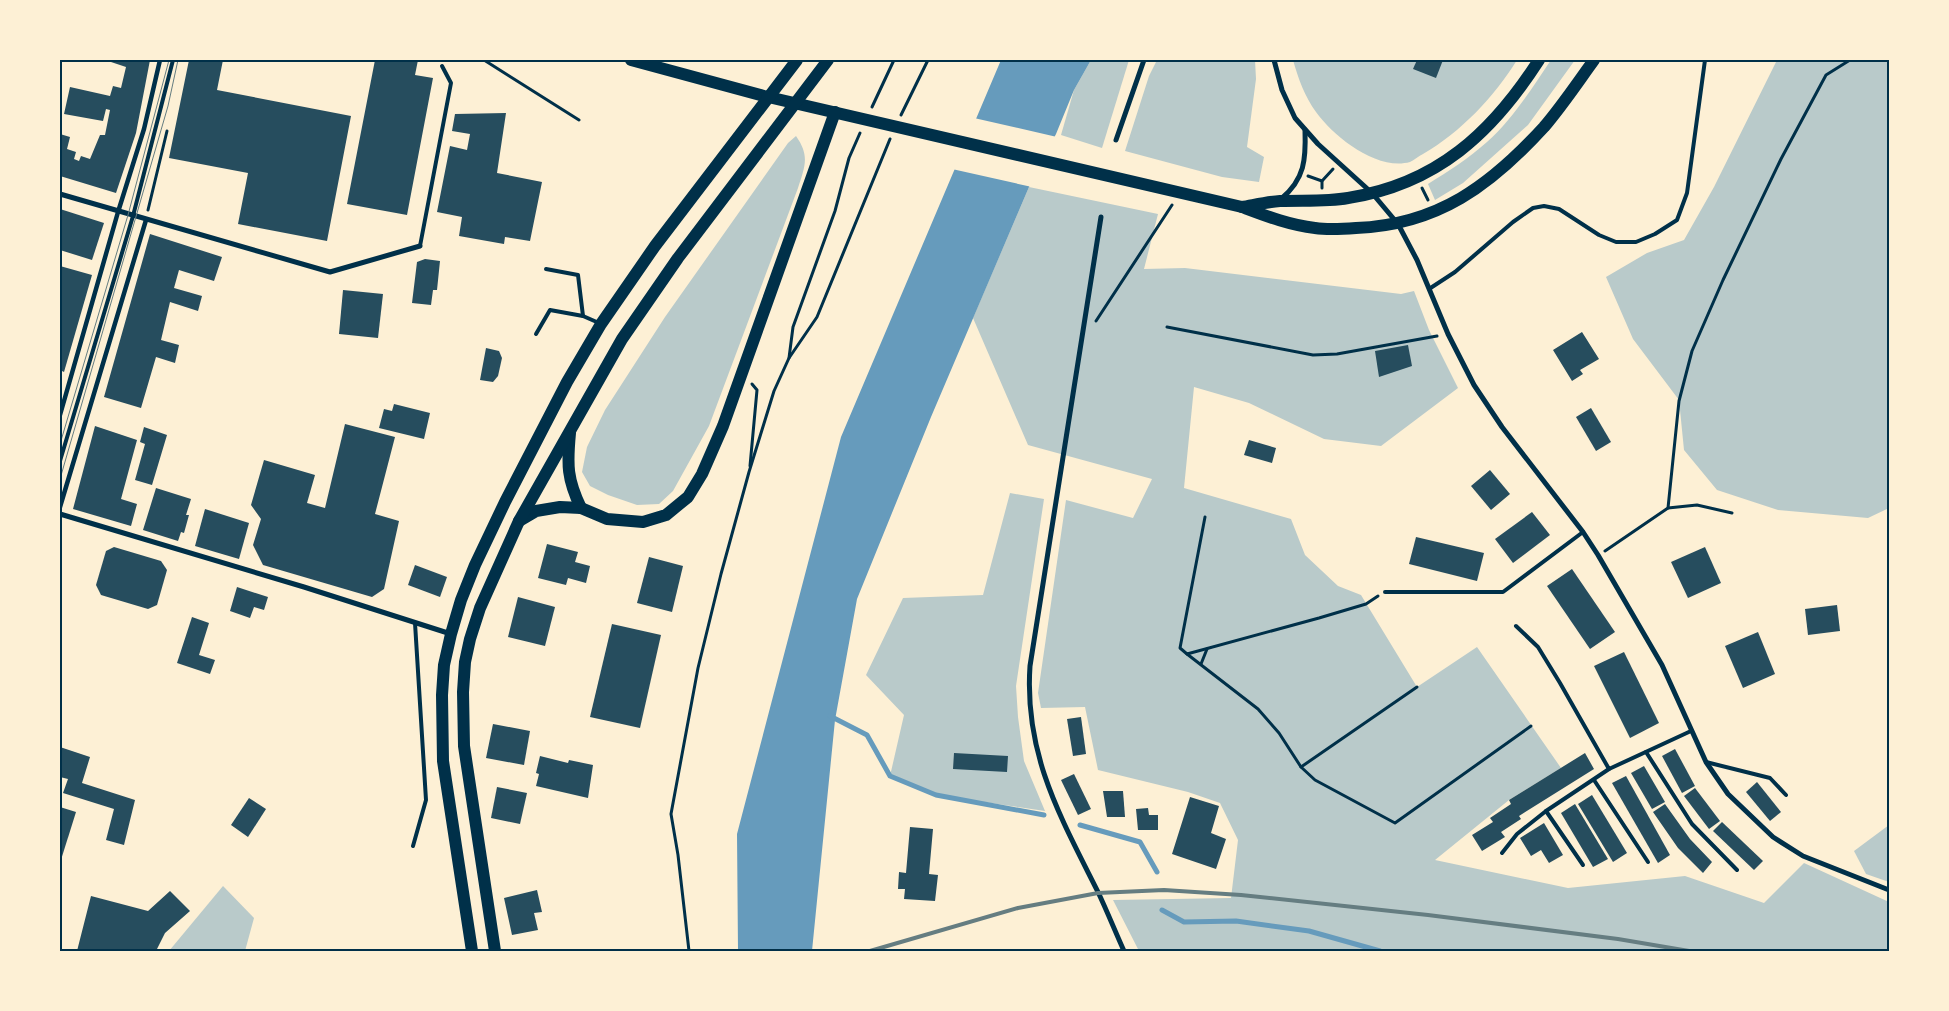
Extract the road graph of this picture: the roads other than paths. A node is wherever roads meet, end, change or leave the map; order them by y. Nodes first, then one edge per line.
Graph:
1 (160, 60) edge
2 (174, 60) edge
3 (631, 60) edge
4 (797, 60) edge
5 (828, 60) edge
6 (1144, 60) edge
7 (1274, 60) edge
8 (1539, 60) edge
9 (1594, 60) edge
10 (1705, 60) edge
11 (649, 62) edge
12 (442, 66) dead end
13 (835, 112) junction
14 (1304, 130) junction
15 (1116, 140) dead end
16 (1372, 193) junction
17 (60, 194) edge
18 (1279, 201) junction
19 (1242, 207) junction
20 (118, 212) junction
21 (133, 216) junction
22 (1101, 217) dead end
23 (146, 220) junction
24 (1398, 224) junction
25 (420, 246) joint
26 (546, 269) dead end
27 (1429, 289) junction
28 (583, 316) junction
29 (601, 324) junction
30 (536, 334) dead end
31 (60, 414) edge
32 (570, 428) junction
33 (60, 461) edge
34 (60, 507) edge
35 (581, 508) junction
36 (60, 514) edge
37 (519, 521) junction
38 (1583, 532) junction
39 (1385, 592) road end
40 (415, 623) junction
41 (1516, 626) dead end
42 (450, 634) junction
43 (1691, 731) junction
44 (1646, 752) junction
45 (1706, 762) junction
46 (1609, 769) junction
47 (1594, 780) junction
48 (1786, 795) dead end
49 (1546, 811) junction
50 (413, 846) dead end
51 (1502, 853) dead end
52 (1648, 862) dead end
53 (1583, 865) dead end
54 (1737, 870) dead end
55 (1889, 890) edge
56 (472, 951) edge
57 (495, 951) edge
58 (1124, 951) edge

1 - 20 street
2 - 21 lane
3 - 11 main road
4 - 29 main road
5 - 32 main road
6 - 15 street
7 - 14 street
8 - 16 main road
9 - 24 main road
10 - 27 lane
11 - 13 main road
12 - 25 lane
13 - 19 main road
13 - 35 main road
14 - 16 street
14 - 18 street
16 - 18 main road
16 - 24 street
17 - 20 street
18 - 19 main road
19 - 24 main road
20 - 21 street
20 - 31 street
21 - 23 street
21 - 33 lane
22 - 58 street
23 - 25 street
23 - 34 street
24 - 27 street
26 - 28 lane
27 - 38 street
28 - 29 lane
28 - 30 lane
29 - 42 main road
32 - 35 main road
32 - 37 main road
35 - 37 main road
36 - 40 street
37 - 57 main road
38 - 39 lane
38 - 43 street
40 - 42 street
40 - 50 lane
41 - 46 lane
42 - 56 main road
43 - 44 lane
43 - 45 street
44 - 46 lane
44 - 54 lane
45 - 48 lane
45 - 55 street
46 - 47 lane
47 - 49 lane
47 - 52 lane
49 - 51 lane
49 - 53 lane

